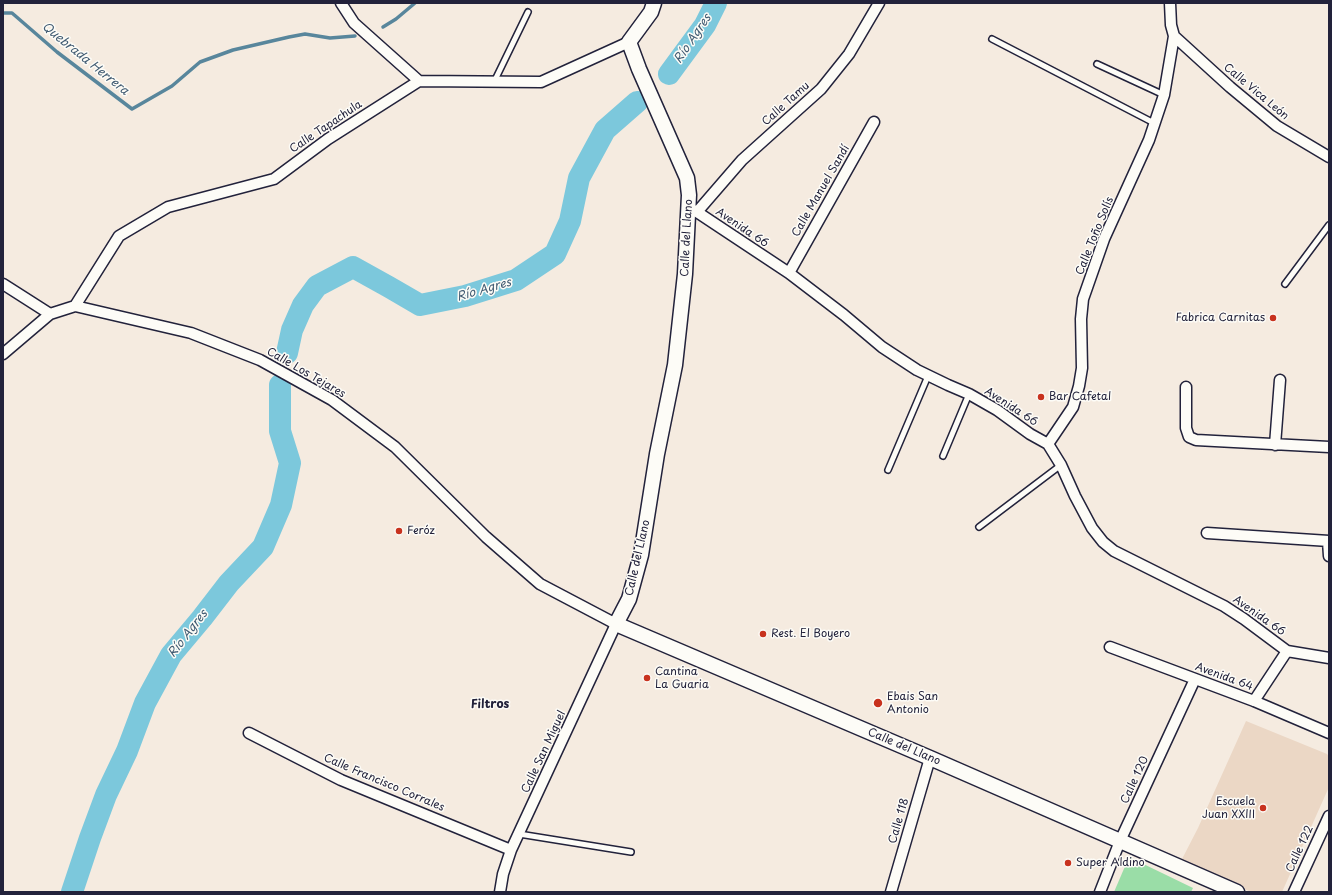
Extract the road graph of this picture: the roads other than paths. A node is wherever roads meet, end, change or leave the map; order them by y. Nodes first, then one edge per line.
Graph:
1 (341, 3) edge
2 (654, 3) edge
3 (879, 3) edge
4 (1170, 3) edge
5 (528, 12) dead end
6 (1174, 36) junction
7 (992, 39) dead end
8 (629, 42) junction
9 (1097, 64) dead end
10 (419, 81) junction
11 (494, 82) junction
12 (1164, 95) junction
13 (874, 122) dead end
14 (1154, 123) junction
15 (1329, 157) edge
16 (693, 210) junction
17 (1329, 225) edge
18 (788, 273) junction
19 (3, 284) edge
20 (1285, 284) dead end
21 (75, 306) junction
22 (50, 314) junction
23 (3, 354) edge
24 (928, 376) junction
25 (1280, 380) dead end
26 (1186, 387) dead end
27 (969, 394) junction
28 (1048, 444) junction
29 (1275, 445) junction
30 (1329, 447) edge
31 (943, 456) dead end
32 (1061, 465) junction
33 (888, 470) dead end
34 (979, 527) dead end
35 (1207, 533) dead end
36 (1329, 541) edge
37 (1329, 556) edge
38 (616, 624) junction
39 (1110, 647) dead end
40 (1288, 651) junction
41 (1329, 658) edge
42 (1195, 680) junction
43 (1254, 701) junction
44 (249, 733) dead end
45 (1329, 734) edge
46 (930, 758) junction
47 (1329, 816) edge
48 (519, 834) junction
49 (1120, 841) junction
50 (511, 850) junction
51 (631, 852) dead end
52 (500, 892) edge
53 (891, 892) edge
54 (1100, 892) edge
55 (1237, 892) edge
56 (1294, 892) edge

1 - 10 street
2 - 8 main road
3 - 16 street, Calle Tamu
4 - 6 street, Calle Toño Solís
5 - 11 lane
6 - 12 street, Calle Toño Solís
6 - 15 street, Calle Vica León
7 - 14 lane
8 - 11 street
8 - 16 main road, Calle del Llano
9 - 12 lane
10 - 11 street
10 - 21 street, Calle Tapachula
12 - 14 street, Calle Toño Solís
13 - 18 street, Calle Manuel Sandí
14 - 28 street, Calle Toño Solís
16 - 18 street, Avenida 66
16 - 38 main road, Calle del Llano
17 - 20 lane
18 - 24 street, Avenida 66
19 - 22 street
21 - 22 street
21 - 38 street, Calle Los Tejares
22 - 23 street
24 - 27 street, Avenida 66
24 - 33 lane
25 - 29 street
26 - 29 street
27 - 28 street, Avenida 66
27 - 31 lane
28 - 32 street, Avenida 66
29 - 30 street
32 - 34 lane
32 - 40 street, Avenida 66
35 - 36 street
36 - 37 street
38 - 46 main road, Calle del Llano
38 - 48 street, Calle San Miguel
39 - 42 street, Avenida 64
40 - 41 street
40 - 43 street
42 - 43 street, Avenida 64
42 - 49 street, Calle 120
43 - 45 street, Avenida 64
44 - 50 street, Calle Francisco Corrales
46 - 49 main road, Calle del Llano
46 - 53 street, Calle 118
47 - 56 street, Calle 122
48 - 50 street, Calle San Miguel
48 - 51 lane
49 - 54 street, Calle 120
49 - 55 main road, Calle del Llano
50 - 52 street, Calle San Miguel

